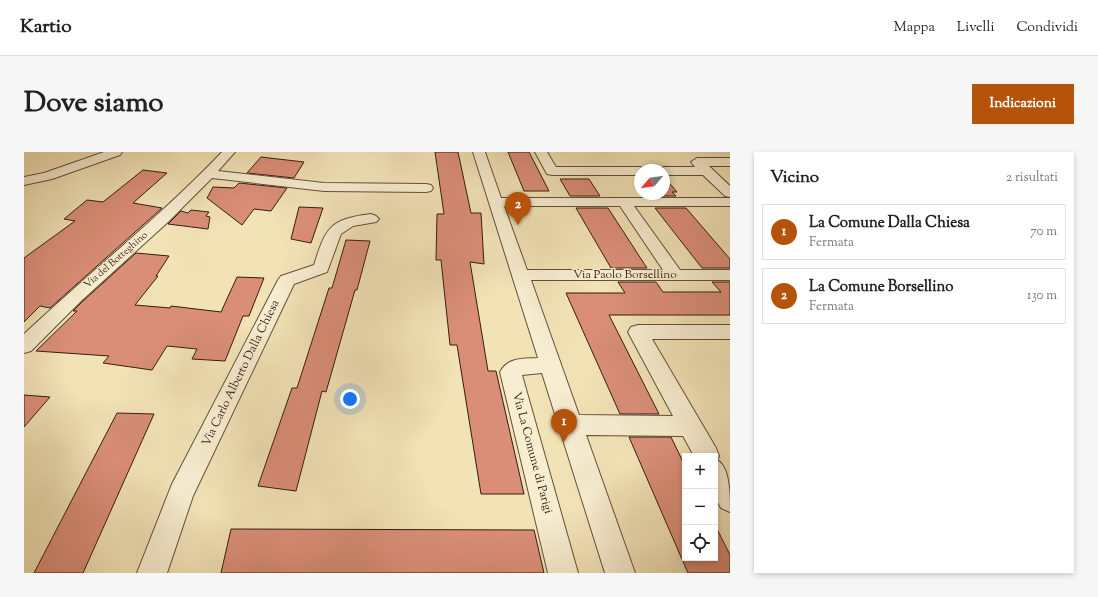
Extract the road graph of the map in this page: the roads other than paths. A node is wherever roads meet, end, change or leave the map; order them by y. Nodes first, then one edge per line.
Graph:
1 (116, 152) edge
2 (229, 152) edge
3 (479, 152) edge
4 (541, 152) edge
5 (730, 162) edge
6 (634, 171) edge
7 (670, 171) edge
8 (706, 171) junction
9 (209, 174) junction
10 (24, 181) edge
11 (426, 188) dead end
12 (730, 193) edge
13 (495, 202) junction
14 (624, 202) junction
15 (730, 202) edge
16 (371, 219) dead end
17 (520, 275) junction
18 (675, 275) junction
19 (730, 275) edge
20 (730, 332) edge
21 (24, 346) edge
22 (550, 365) junction
23 (570, 425) junction
24 (691, 426) junction
25 (705, 453) edge
26 (718, 477) edge
27 (730, 499) edge
28 (152, 573) edge
29 (563, 573) edge
30 (620, 573) edge

1 - 10 street
2 - 9 street, Via del Botteghino
3 - 13 street
4 - 6 street
5 - 8 street
7 - 8 street
8 - 12 street
9 - 11 street
9 - 21 street, Via del Botteghino
13 - 14 street
13 - 17 street
14 - 15 street
14 - 18 street
16 - 28 street, Via Carlo Alberto Dalla Chiesa
17 - 18 street, Via Paolo Borsellino
17 - 22 street
18 - 19 street, Via Paolo Borsellino
20 - 24 street
22 - 23 street
22 - 29 street, Via La Comune di Parigi
23 - 24 street
23 - 30 street
24 - 25 street
26 - 27 street

